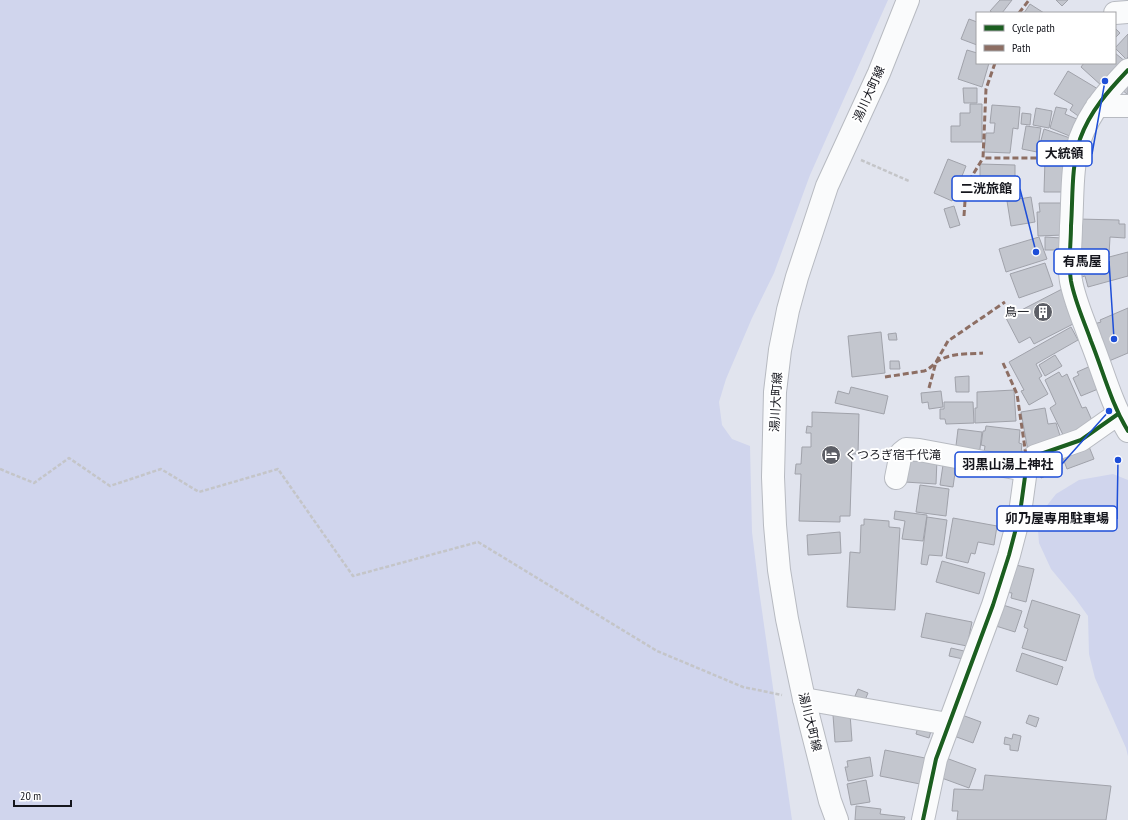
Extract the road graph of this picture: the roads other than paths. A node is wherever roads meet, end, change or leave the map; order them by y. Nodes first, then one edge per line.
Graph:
1 (908, 0) edge
2 (1128, 12) edge
3 (1116, 13) edge
4 (1128, 70) edge
5 (1097, 106) junction
6 (1128, 106) edge
7 (1123, 422) edge
8 (1026, 470) junction
9 (896, 478) dead end
10 (804, 699) junction
11 (948, 724) junction
12 (838, 820) edge
13 (923, 820) edge

1 - 10 street, 湯川大町線
2 - 3 street
4 - 5 street
5 - 6 street
5 - 7 street
7 - 8 street
8 - 9 street
8 - 11 street
10 - 11 street
10 - 12 street, 湯川大町線
11 - 13 street

